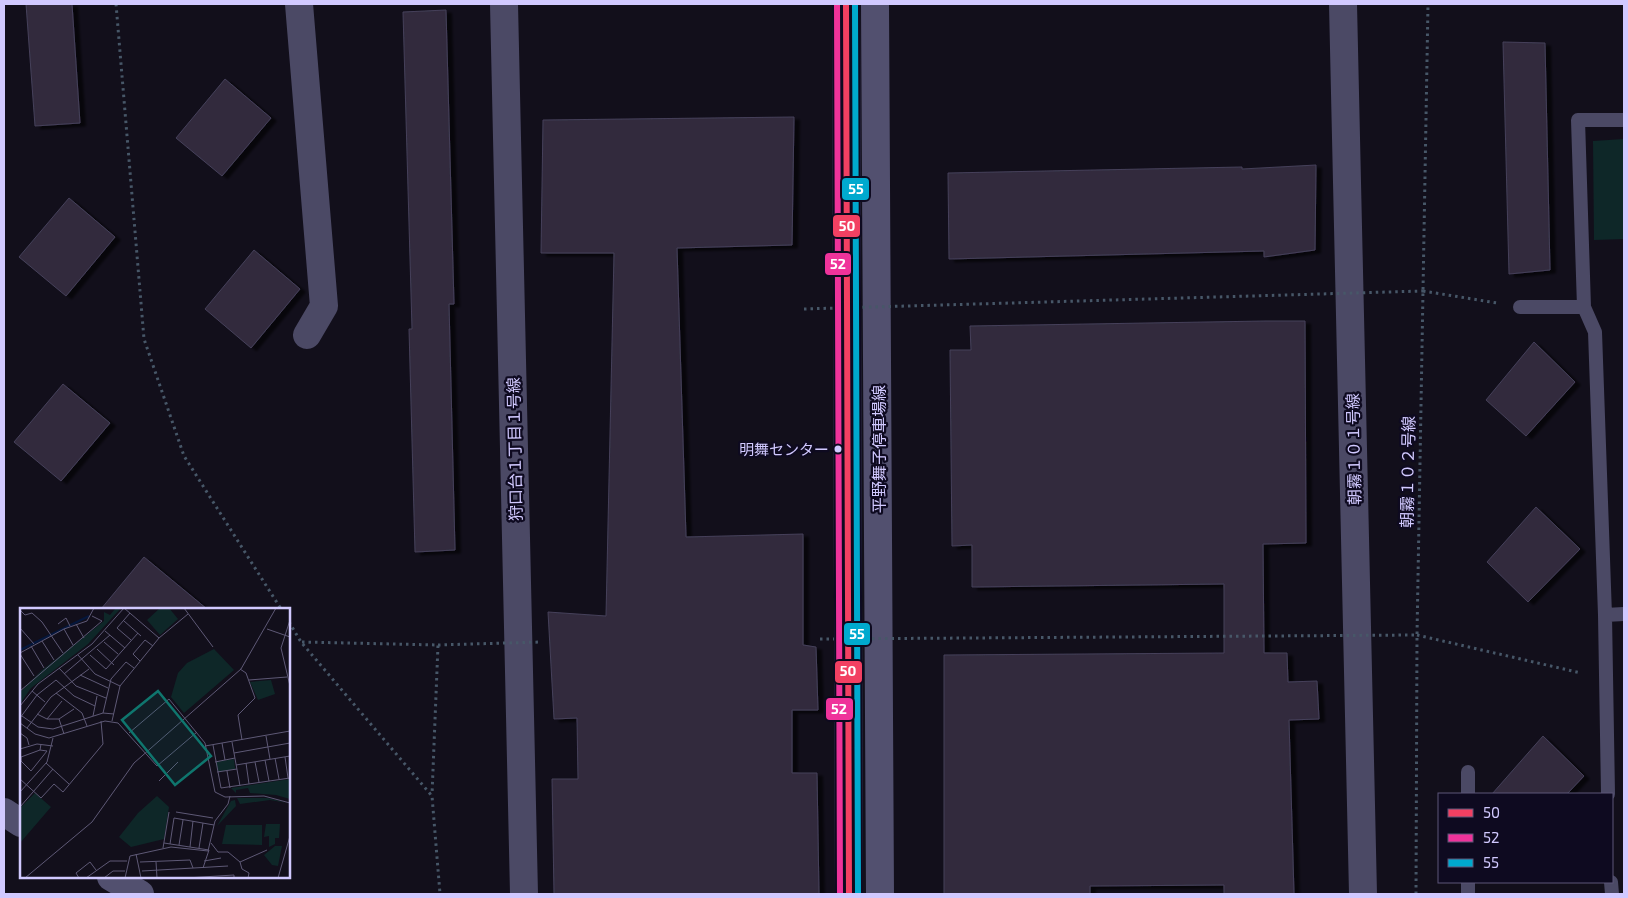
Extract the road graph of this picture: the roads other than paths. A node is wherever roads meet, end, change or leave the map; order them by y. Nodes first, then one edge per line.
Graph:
1 (299, 4) edge
2 (504, 4) edge
3 (846, 4) edge
4 (875, 4) edge
5 (1342, 4) edge
6 (1624, 120) edge
7 (1520, 307) road end
8 (1584, 307) junction
9 (307, 335) dead end
10 (1624, 614) edge
11 (1605, 615) junction
12 (1468, 772) dead end
13 (1468, 793) edge
14 (1608, 793) edge
15 (4, 812) edge
16 (20, 822) edge
17 (113, 878) edge
18 (140, 894) edge
19 (524, 894) edge
20 (849, 894) edge
21 (880, 894) edge
22 (1363, 894) edge

1 - 9 street
2 - 19 street, 狩口台１丁目１号線
3 - 20 main road, 平野舞子停車場線
4 - 21 main road, 平野舞子停車場線
5 - 22 street, 朝霧１０１号線
6 - 8 lane
7 - 8 lane
8 - 11 lane
10 - 11 lane
11 - 14 lane
12 - 13 lane
15 - 16 main road
17 - 18 main road

